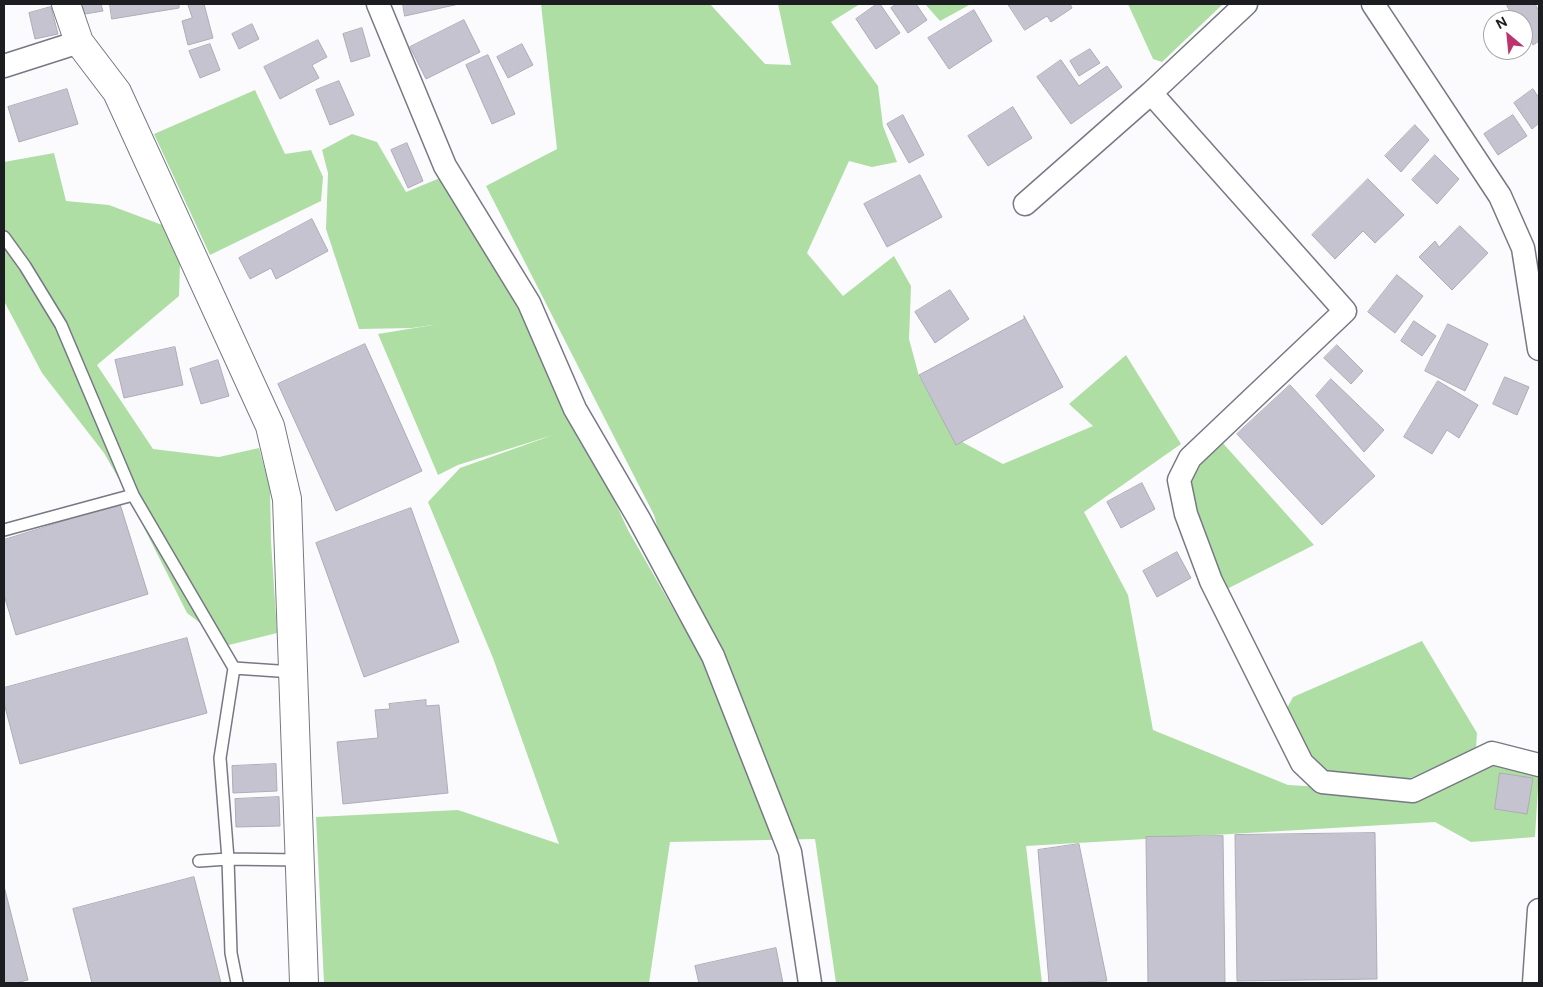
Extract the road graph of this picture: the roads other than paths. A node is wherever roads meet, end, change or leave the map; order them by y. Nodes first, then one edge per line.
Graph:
1 (66, 4) edge
2 (378, 4) edge
3 (1246, 4) edge
4 (1373, 4) edge
5 (80, 42) junction
6 (4, 66) edge
7 (1151, 93) junction
8 (1025, 204) dead end
9 (4, 237) edge
10 (1539, 349) edge
11 (134, 495) junction
12 (4, 530) edge
13 (234, 668) junction
14 (293, 672) junction
15 (1539, 765) edge
16 (228, 859) junction
17 (300, 860) junction
18 (199, 861) dead end
19 (1539, 910) edge
20 (237, 983) edge
21 (304, 983) edge
22 (810, 983) edge
23 (1534, 983) edge

1 - 5 street
2 - 22 street
3 - 7 street
4 - 10 street
5 - 6 street
5 - 14 street
7 - 8 street
7 - 15 street
9 - 11 lane
11 - 12 lane
11 - 13 lane
13 - 14 lane
13 - 16 lane
14 - 17 street
16 - 17 lane
16 - 18 lane
16 - 20 lane
17 - 21 street
19 - 23 street

